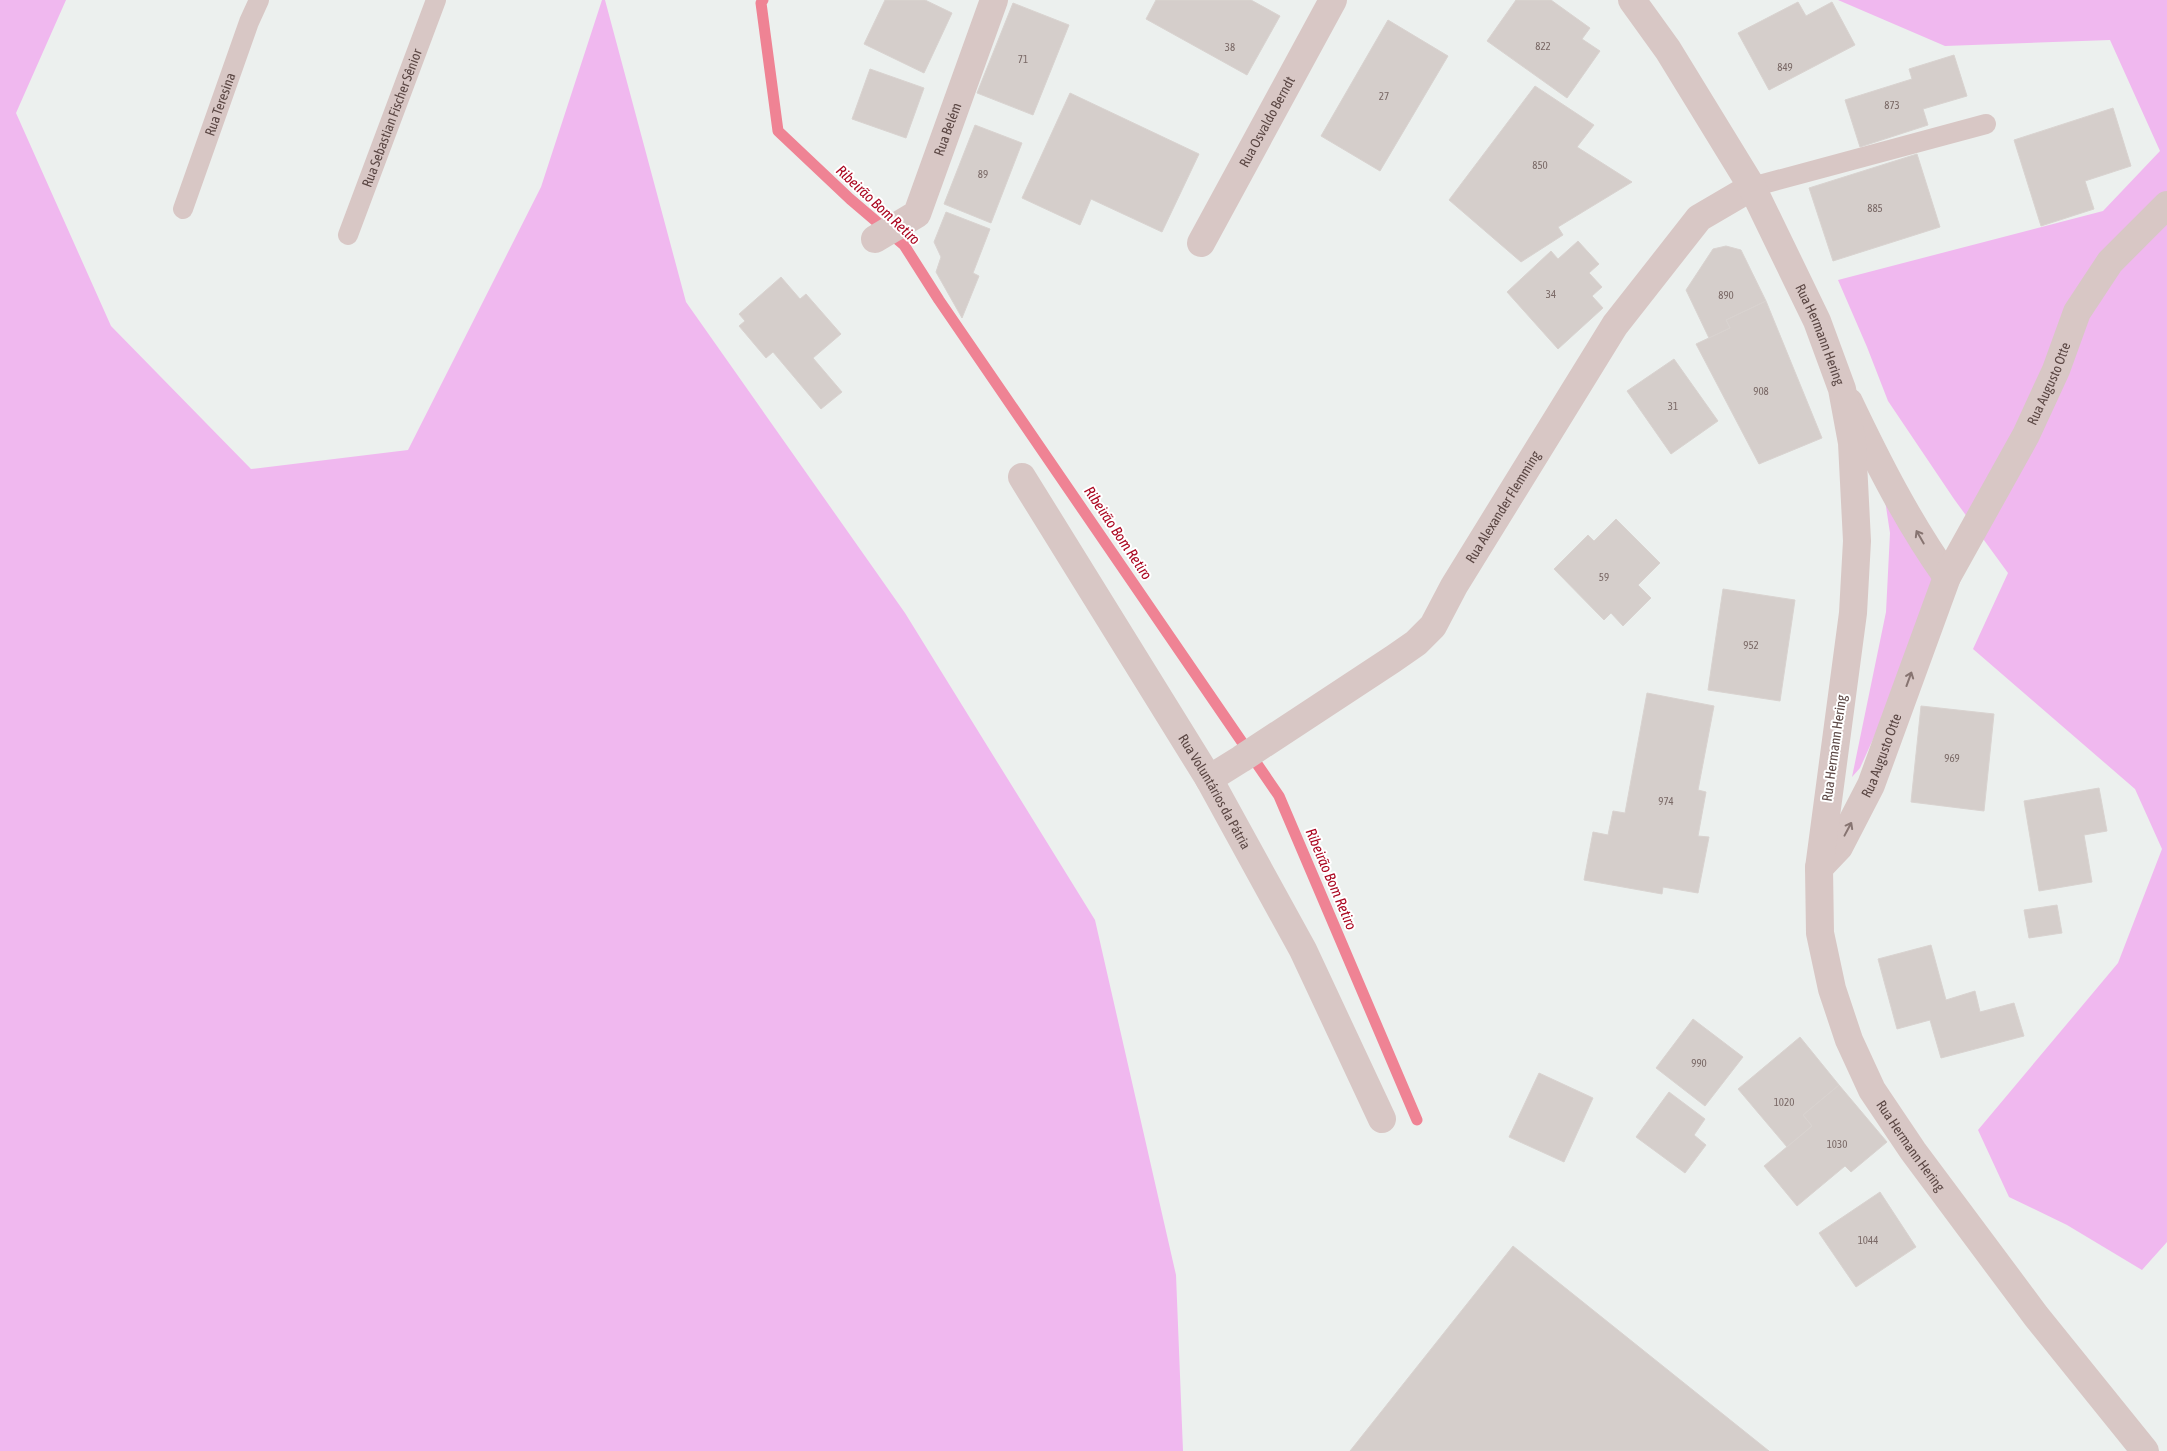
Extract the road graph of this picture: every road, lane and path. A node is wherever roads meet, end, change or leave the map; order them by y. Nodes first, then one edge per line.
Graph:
1 (259, 0) edge
2 (436, 0) edge
3 (994, 0) edge
4 (1333, 0) edge
5 (1632, 0) edge
6 (1986, 124) dead end
7 (1752, 187) junction
8 (2167, 205) edge
9 (183, 209) dead end
10 (348, 235) dead end
11 (875, 239) dead end
12 (1201, 243) dead end
13 (1842, 389) junction
14 (1022, 478) dead end
15 (1947, 577) junction
16 (1209, 779) junction
17 (1819, 868) junction
18 (1382, 1119) dead end
19 (2145, 1451) edge

1 - 9 lane, Rua Teresina
2 - 10 lane, Rua Sebastian Fischer Sênior
3 - 11 street, Rua Belém
4 - 12 street, Rua Osvaldo Berndt
5 - 7 street, Rua Hermann Hering
6 - 7 lane
7 - 13 street, Rua Hermann Hering
7 - 16 street, Rua Alexander Flemming
8 - 15 street, Rua Augusto Otte
15 -> 13 street
13 - 17 street, Rua Hermann Hering
14 - 16 street, Rua Voluntários da Pátria
17 -> 15 street, Rua Augusto Otte
16 - 18 street, Rua Voluntários da Pátria
17 - 19 street, Rua Hermann Hering

